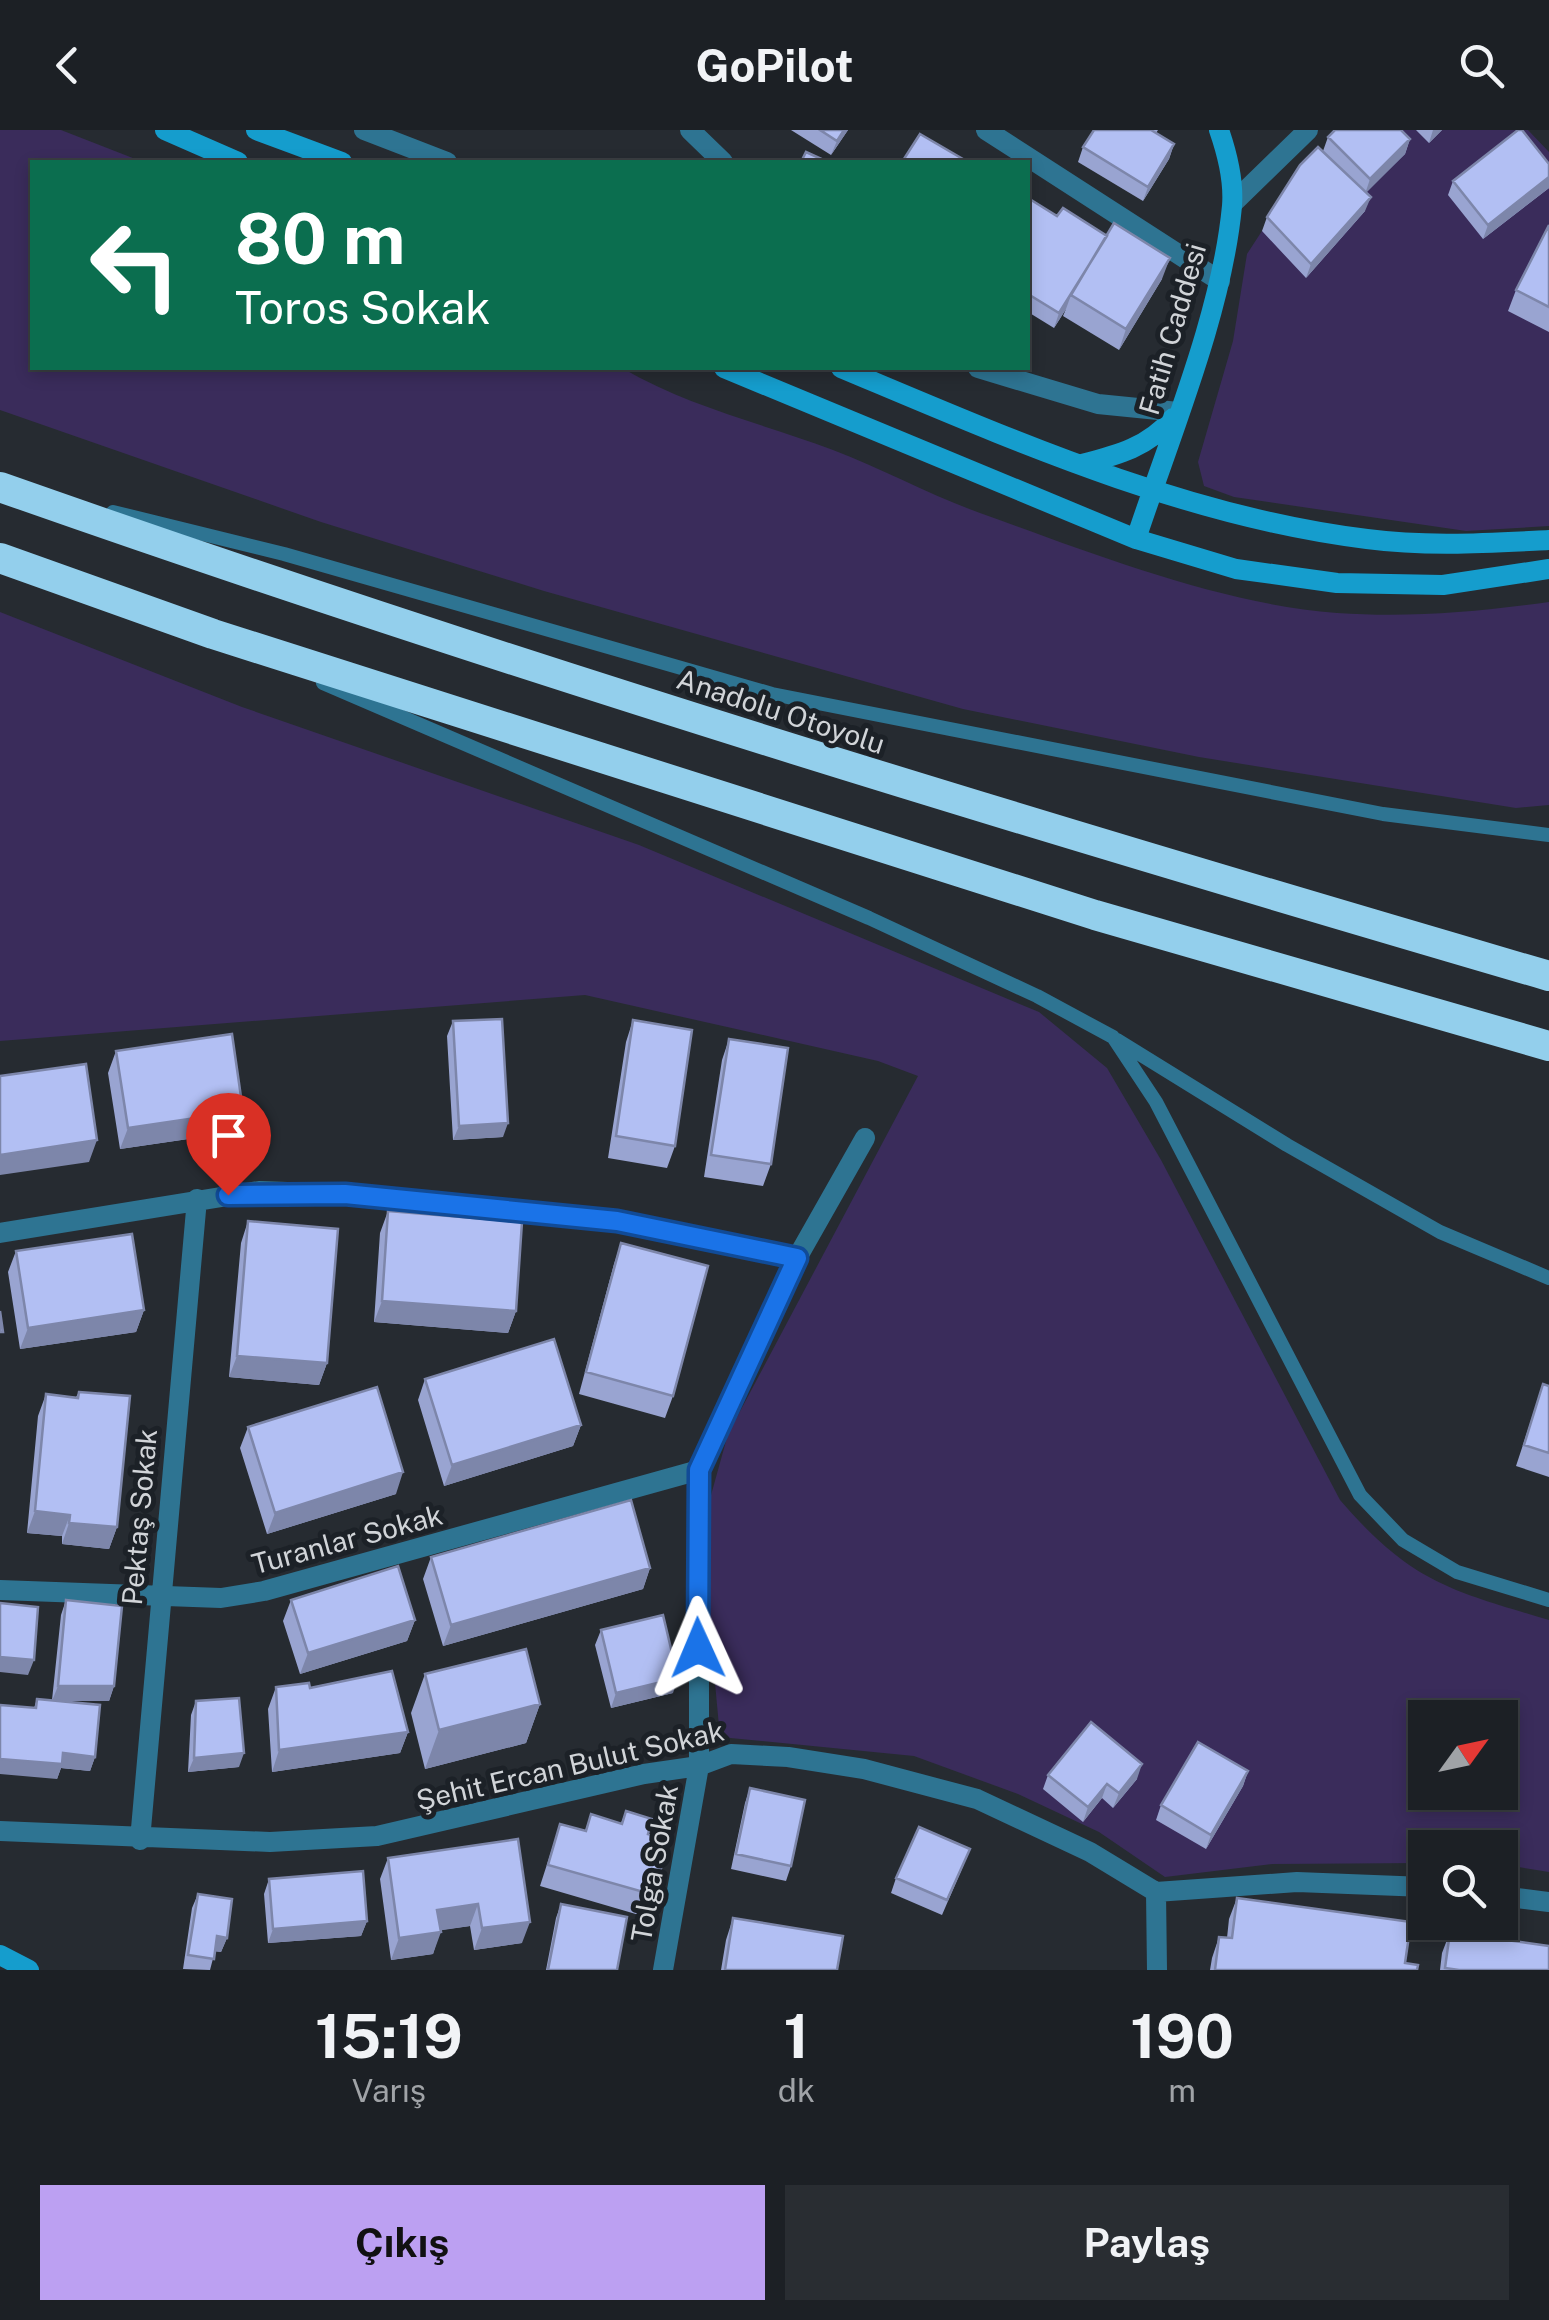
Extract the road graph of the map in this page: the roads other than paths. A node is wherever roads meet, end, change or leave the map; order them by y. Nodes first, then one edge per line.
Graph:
1 (165, 130) edge
2 (256, 130) edge
3 (364, 130) edge
4 (690, 130) edge
5 (986, 130) edge
6 (1219, 130) edge
7 (1308, 130) edge
8 (233, 160) edge
9 (337, 160) edge
10 (441, 160) edge
11 (721, 160) edge
12 (1232, 203) junction
13 (1220, 281) junction
14 (729, 370) edge
15 (846, 370) edge
16 (985, 370) edge
17 (1178, 412) junction
18 (1082, 464) junction
19 (0, 485) edge
20 (1153, 488) junction
21 (1136, 540) junction
22 (1549, 540) edge
23 (0, 558) edge
24 (1549, 569) edge
25 (213, 634) junction
26 (1549, 836) edge
27 (1549, 976) edge
28 (1112, 1037) junction
29 (1549, 1046) edge
30 (865, 1138) dead end
31 (197, 1198) junction
32 (0, 1233) edge
33 (797, 1258) junction
34 (1549, 1278) edge
35 (699, 1470) junction
36 (0, 1590) edge
37 (159, 1597) junction
38 (1549, 1600) edge
39 (699, 1766) junction
40 (0, 1832) edge
41 (140, 1840) junction
42 (1408, 1886) edge
43 (1156, 1892) junction
44 (1518, 1898) edge
45 (1549, 1902) edge
46 (0, 1955) edge
47 (29, 1970) edge
48 (663, 1970) edge
49 (1157, 1970) edge

1 - 8 main road
2 - 9 main road
3 - 10 street
4 - 11 street
5 - 13 street
6 - 12 main road, Fatih Caddesi
7 - 12 street
12 - 13 main road, Fatih Caddesi
13 - 17 main road, Fatih Caddesi
14 - 21 main road
15 - 18 main road
16 - 17 street
17 - 18 main road
17 - 20 main road, Fatih Caddesi
18 - 20 main road
19 - 26 lane
19 - 27 highway, Anadolu Otoyolu
20 - 21 main road, Fatih Caddesi
20 - 22 main road
21 - 24 main road
23 - 25 highway
25 - 28 lane
25 - 29 highway
28 - 34 lane
28 - 38 lane
30 - 33 street
31 - 32 street
31 - 33 street
31 - 37 street, Pektaş Sokak
33 - 35 street
35 - 37 street, Turanlar Sokak
35 - 39 street, Tolga Sokak
36 - 37 street, Turanlar Sokak
37 - 41 street, Pektaş Sokak
39 - 41 street, Şehit Ercan Bulut Sokak
39 - 43 street, Şehit Ercan Bulut Sokak
39 - 48 street, Tolga Sokak
40 - 41 street, Şehit Ercan Bulut Sokak
42 - 43 street
43 - 49 street
44 - 45 street
46 - 47 main road

